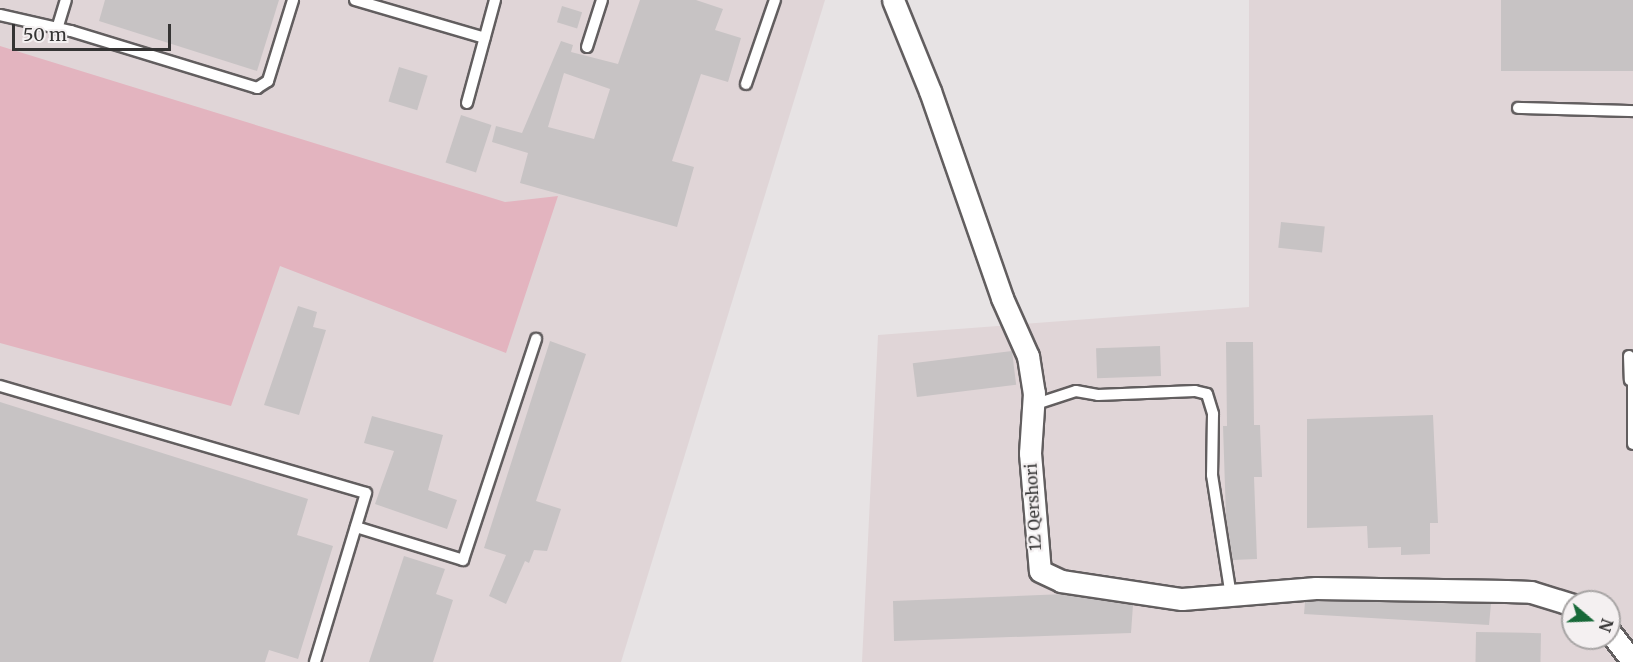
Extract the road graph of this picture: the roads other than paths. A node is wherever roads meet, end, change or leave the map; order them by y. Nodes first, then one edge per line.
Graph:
1 (66, 0) edge
2 (293, 0) edge
3 (354, 0) edge
4 (495, 0) edge
5 (602, 0) edge
6 (776, 0) edge
7 (893, 0) edge
8 (0, 15) edge
9 (57, 29) junction
10 (485, 38) junction
11 (586, 47) dead end
12 (746, 84) dead end
13 (467, 103) dead end
14 (1518, 108) dead end
15 (1633, 111) edge
16 (536, 339) dead end
17 (1629, 356) dead end
18 (1632, 380) edge
19 (0, 386) edge
20 (1032, 405) junction
21 (1633, 444) edge
22 (356, 526) junction
23 (1231, 597) junction
24 (1561, 600) edge
25 (1621, 646) edge
26 (315, 662) edge
27 (1633, 662) edge

1 - 9 lane
2 - 9 lane
3 - 10 lane
4 - 10 lane
5 - 11 lane
6 - 12 lane
7 - 20 street, 12 Qershori
8 - 9 lane
10 - 13 lane
14 - 15 lane
16 - 22 lane
17 - 18 lane
18 - 21 lane
19 - 22 lane
20 - 23 street, 12 Qershori
20 - 23 lane
22 - 26 lane
23 - 24 street, 12 Qershori
25 - 27 street

